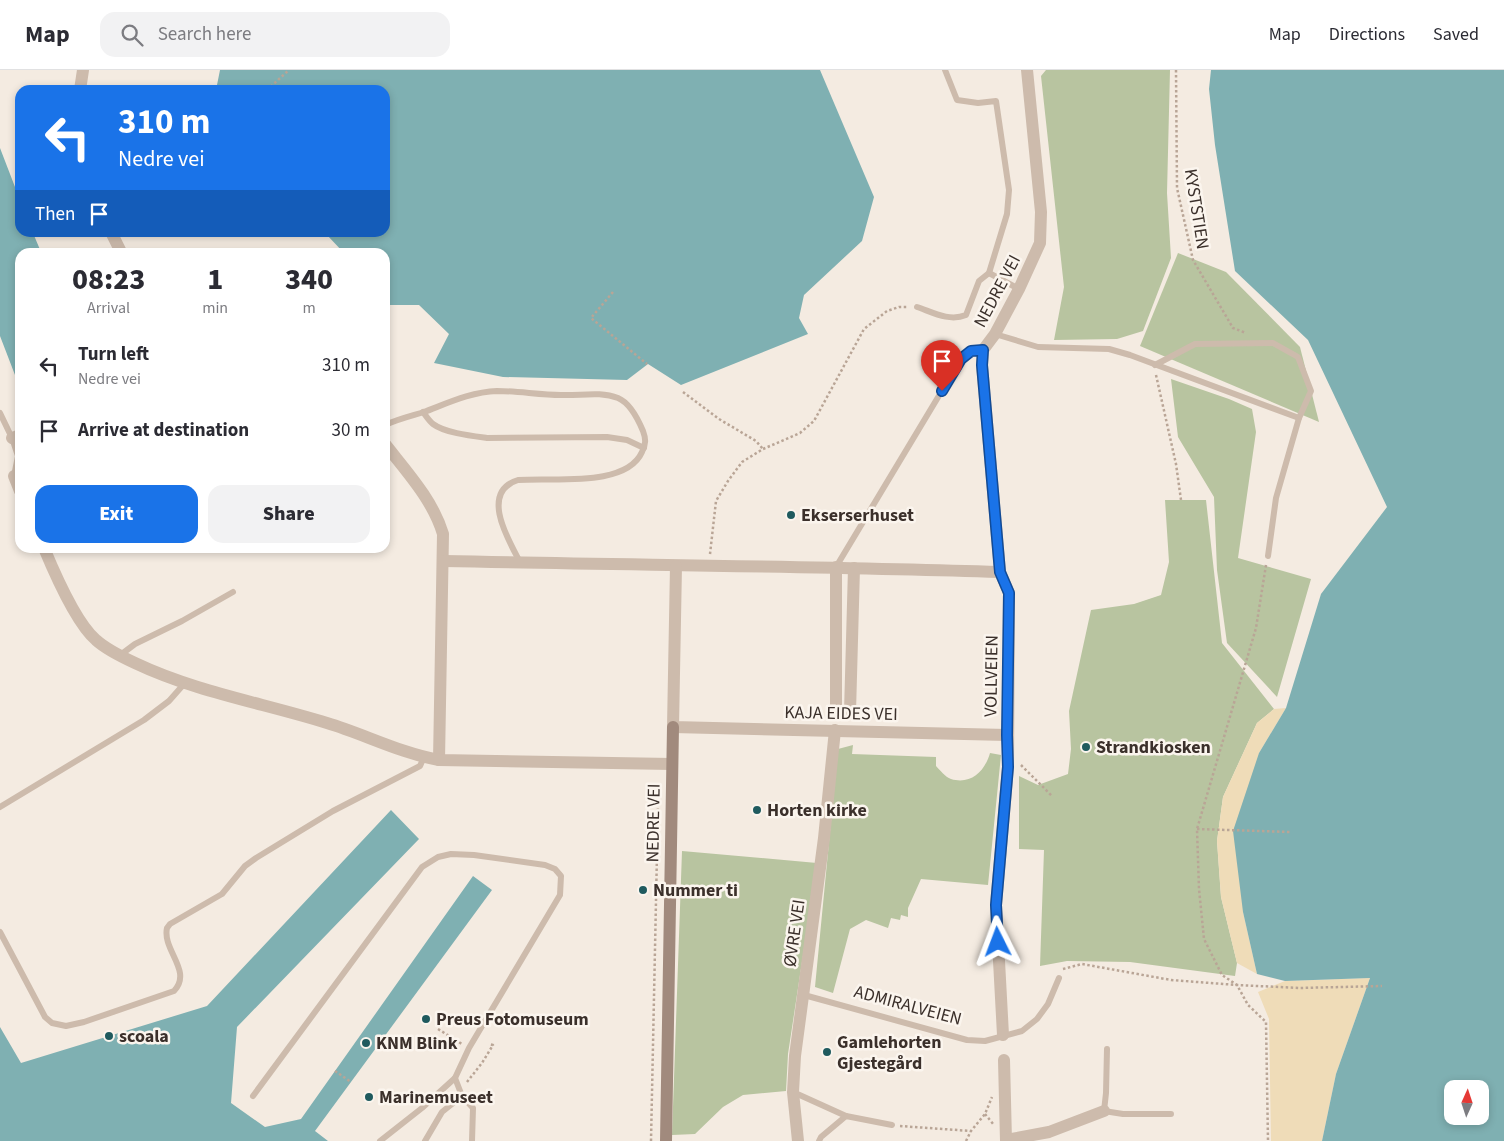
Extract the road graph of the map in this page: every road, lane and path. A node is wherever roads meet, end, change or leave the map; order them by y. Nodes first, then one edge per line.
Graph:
1 (83, 70) edge
2 (290, 70) edge
3 (945, 70) edge
4 (1027, 70) edge
5 (1176, 70) edge
6 (81, 85) edge
7 (273, 85) edge
8 (989, 272) junction
9 (1019, 289) junction
10 (613, 292) dead end
11 (917, 307) joint
12 (995, 334) junction
13 (1249, 334) dead end
14 (983, 350) junction
15 (648, 364) dead end
16 (1154, 365) junction
17 (684, 392) dead end
18 (424, 412) junction
19 (0, 413) edge
20 (1299, 418) junction
21 (390, 423) edge
22 (15, 435) edge
23 (644, 448) junction
24 (763, 449) junction
25 (390, 451) edge
26 (15, 471) edge
27 (14, 476) edge
28 (1181, 500) dead end
29 (46, 553) edge
30 (1268, 556) joint
31 (444, 561) junction
32 (520, 562) junction
33 (676, 566) junction
34 (709, 566) junction
35 (836, 567) junction
36 (854, 568) junction
37 (1000, 572) junction
38 (233, 592) dead end
39 (119, 656) junction
40 (184, 684) junction
41 (836, 712) dead end
42 (850, 712) dead end
43 (673, 727) junction
44 (835, 730) junction
45 (1007, 735) junction
46 (1008, 752) junction
47 (424, 758) junction
48 (439, 760) junction
49 (672, 764) junction
50 (1052, 796) dead end
51 (658, 802) dead end
52 (0, 806) edge
53 (1197, 829) junction
54 (1290, 832) dead end
55 (0, 932) edge
56 (1059, 978) joint
57 (1237, 985) junction
58 (1382, 986) dead end
59 (804, 994) junction
60 (438, 1029) dead end
61 (1003, 1035) junction
62 (490, 1044) dead end
63 (470, 1048) junction
64 (1107, 1049) dead end
65 (1004, 1060) dead end
66 (335, 1070) dead end
67 (455, 1078) junction
68 (351, 1082) dead end
69 (794, 1092) junction
70 (461, 1094) junction
71 (253, 1096) dead end
72 (1104, 1111) junction
73 (985, 1114) dead end
74 (1171, 1114) dead end
75 (846, 1116) junction
76 (892, 1125) joint
77 (972, 1131) junction
78 (1006, 1140) edge
79 (380, 1141) edge
80 (425, 1141) edge
81 (472, 1141) edge
82 (651, 1141) edge
83 (666, 1141) edge
84 (798, 1141) edge
85 (819, 1141) edge
86 (966, 1141) edge
87 (1268, 1141) edge

1 - 6 street
2 - 7 path
3 - 8 lane
4 - 9 street, NEDRE VEI
5 - 13 path, KYSTSTIEN
8 - 9 lane
8 - 11 lane
9 - 12 street, NEDRE VEI
10 - 15 path
11 - 24 path
12 - 14 street, NEDRE VEI
12 - 16 lane
14 - 35 lane, NEDRE VEI
14 - 37 street, VOLLVEIEN
16 - 20 lane
16 - 20 lane
16 - 28 path
17 - 24 path
18 - 21 lane
18 - 23 lane
18 - 23 lane
19 - 22 lane
20 - 30 lane
23 - 32 lane
24 - 34 path
25 - 31 street
26 - 27 lane
29 - 39 street
30 - 53 path
31 - 32 street
31 - 48 street
32 - 33 street
33 - 34 street
33 - 43 street, NEDRE VEI
34 - 35 street
35 - 36 street
35 - 41 street
36 - 37 street
36 - 42 street
37 - 45 street, VOLLVEIEN
38 - 39 lane
39 - 40 street
40 - 47 street
40 - 52 lane
43 - 44 street, KAJA EIDES VEI
43 - 49 main road, NEDRE VEI
44 - 45 street, KAJA EIDES VEI
44 - 59 street, ØVRE VEI
45 - 46 street, VOLLVEIEN
46 - 50 path
46 - 61 street, VOLLVEIEN
47 - 48 street
47 - 55 lane
48 - 49 street
49 - 83 main road, NEDRE VEI
51 - 82 path
53 - 54 path
53 - 57 path
56 - 57 path
56 - 61 lane, ADMIRALVEIEN
57 - 58 path
57 - 87 path
59 - 61 lane, ADMIRALVEIEN
59 - 69 street, ØVRE VEI
60 - 63 path
62 - 70 path
63 - 67 lane
63 - 71 lane
64 - 72 lane
65 - 78 street
66 - 68 path
67 - 70 lane
67 - 79 lane
69 - 75 lane
69 - 84 street, ØVRE VEI
70 - 80 lane
70 - 81 lane
72 - 74 lane
72 - 78 street
73 - 77 path
75 - 76 lane
75 - 85 lane
76 - 77 path
77 - 86 path

